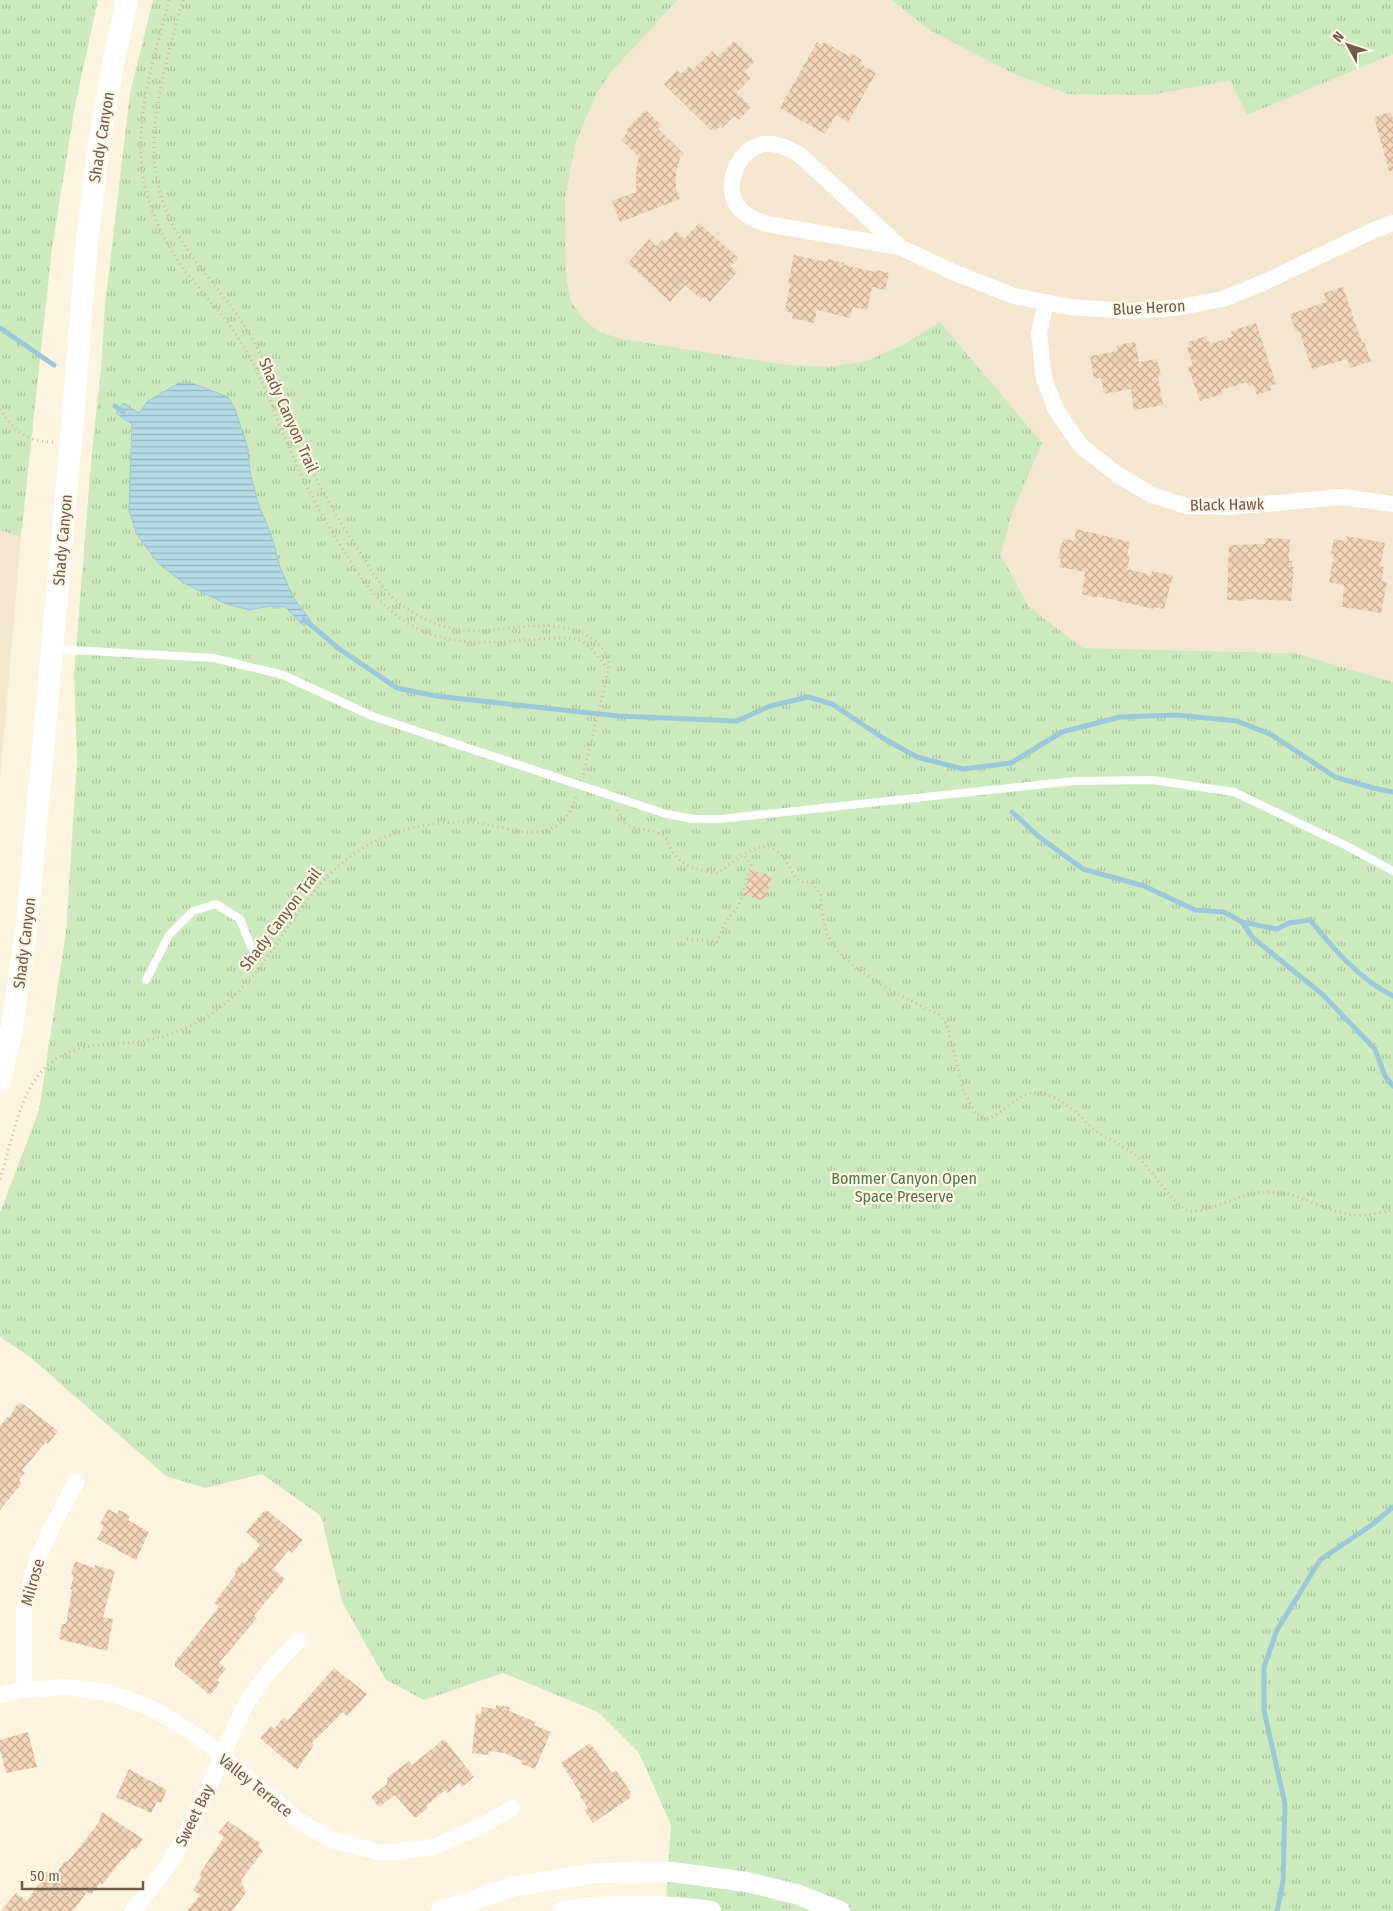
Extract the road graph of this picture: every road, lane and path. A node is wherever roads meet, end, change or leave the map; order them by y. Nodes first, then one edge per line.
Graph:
1 (128, 0) edge
2 (169, 0) edge
3 (183, 0) edge
4 (1393, 223) edge
5 (900, 247) junction
6 (1046, 302) junction
7 (0, 409) edge
8 (71, 441) junction
9 (1393, 504) edge
10 (52, 649) junction
11 (609, 669) junction
12 (580, 786) junction
13 (614, 807) dead end
14 (744, 855) junction
15 (1393, 871) edge
16 (687, 939) dead end
17 (251, 947) dead end
18 (146, 980) dead end
19 (0, 1080) edge
20 (0, 1178) edge
21 (1393, 1210) edge
22 (76, 1482) dead end
23 (299, 1640) dead end
24 (24, 1690) junction
25 (0, 1695) edge
26 (222, 1758) junction
27 (512, 1808) dead end
28 (132, 1911) edge
29 (442, 1911) edge
30 (564, 1911) edge
31 (711, 1911) edge
32 (840, 1911) edge

1 - 8 main road, Shady Canyon
2 - 11 path, Shady Canyon Trail
3 - 11 path, Shady Canyon Trail
4 - 6 street, Blue Heron
5 - 5 street, Blue Heron
5 - 6 street, Blue Heron
6 - 9 street, Black Hawk
7 - 8 path
8 - 10 main road, Shady Canyon
10 - 12 lane
10 - 19 main road, Shady Canyon
11 - 12 path, Shady Canyon Trail
12 - 15 lane
12 - 20 path, Shady Canyon Trail
13 - 14 path
14 - 16 path
14 - 21 path
17 - 18 lane
22 - 24 street, Milrose
23 - 26 street, Sweet Bay
24 - 25 street, Valley Terrace
24 - 26 street, Valley Terrace
26 - 27 street, Valley Terrace
26 - 28 street, Sweet Bay
29 - 32 street
30 - 31 street

